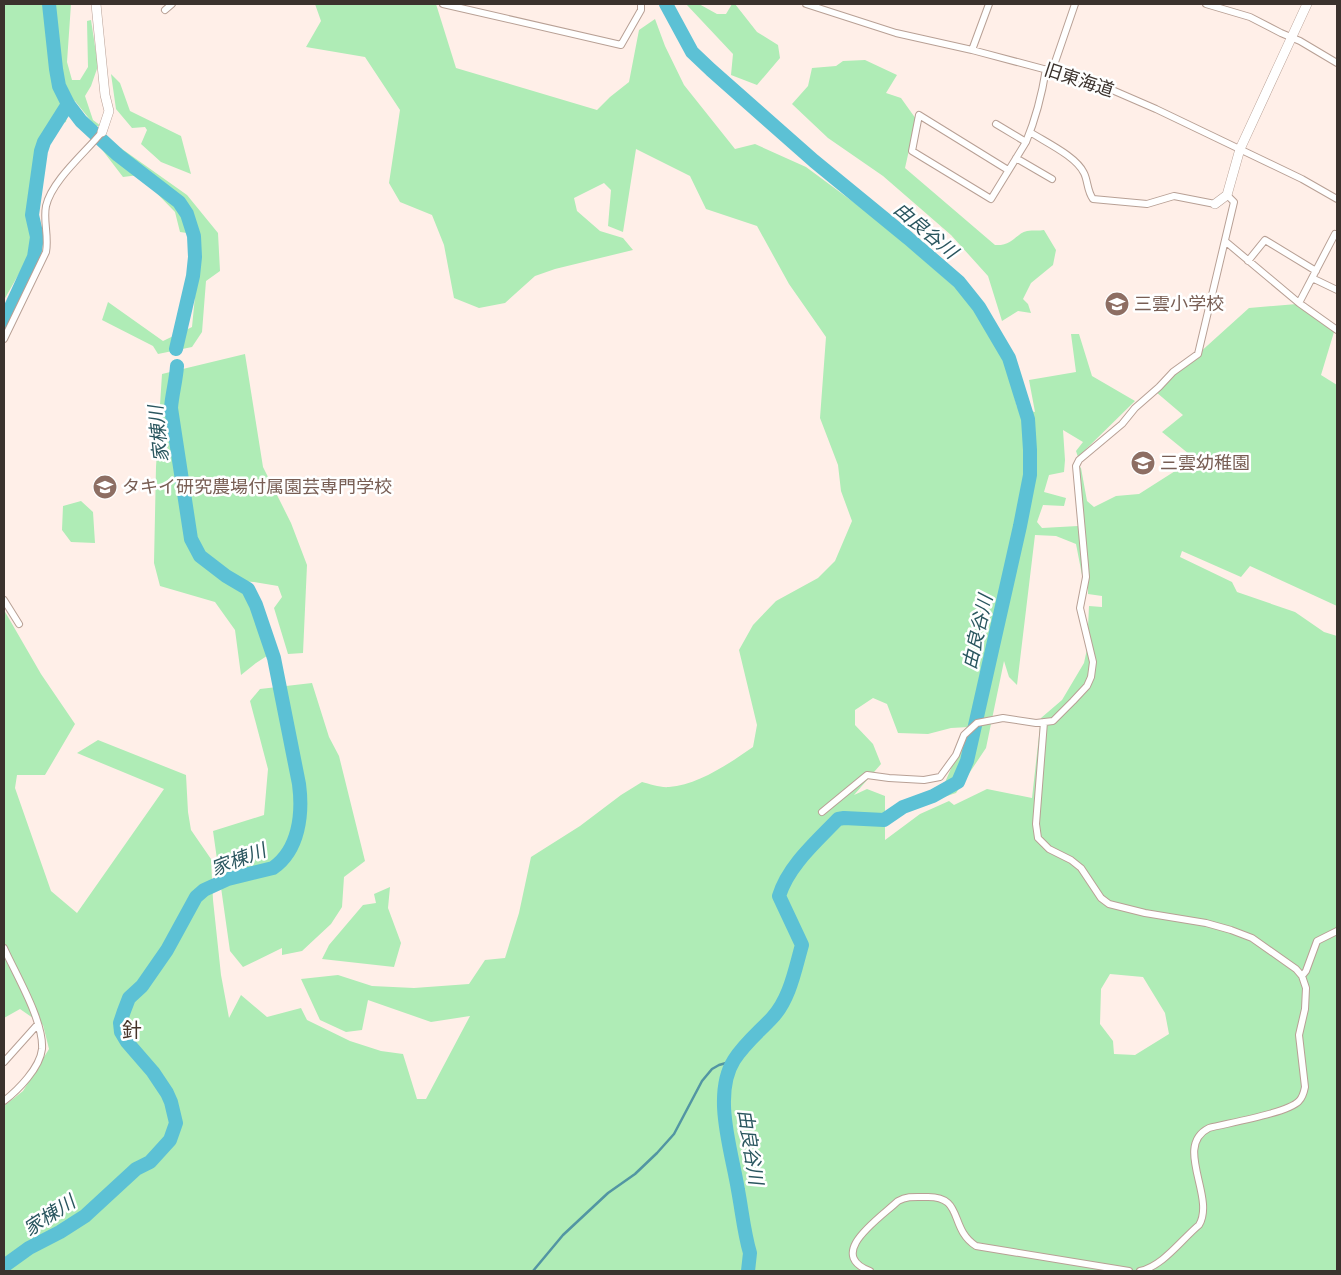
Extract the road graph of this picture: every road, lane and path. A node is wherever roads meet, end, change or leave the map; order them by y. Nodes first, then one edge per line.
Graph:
1 (96, 4) edge
2 (172, 4) edge
3 (443, 4) edge
4 (642, 4) edge
5 (806, 4) edge
6 (989, 4) edge
7 (1075, 4) edge
8 (1206, 4) edge
9 (1307, 4) edge
10 (165, 10) dead end
11 (1292, 38) junction
12 (972, 50) junction
13 (1337, 63) edge
14 (1049, 70) junction
15 (996, 124) dead end
16 (102, 132) joint
17 (1030, 132) junction
18 (1026, 142) junction
19 (1240, 149) junction
20 (1016, 158) junction
21 (1008, 170) junction
22 (1052, 179) dead end
23 (1227, 195) junction
24 (1337, 199) edge
25 (1215, 204) joint
26 (1334, 234) dead end
27 (1225, 241) junction
28 (1248, 261) junction
29 (1316, 271) junction
30 (1312, 278) junction
31 (1337, 290) edge
32 (1299, 303) junction
33 (1337, 330) edge
34 (4, 339) edge
35 (4, 600) edge
36 (18, 624) dead end
37 (1044, 722) junction
38 (822, 812) dead end
39 (1337, 931) edge
40 (4, 948) edge
41 (1302, 976) junction
42 (38, 1024) junction
43 (4, 1062) edge
44 (4, 1101) edge
45 (870, 1271) edge
46 (1129, 1271) edge
47 (1140, 1271) edge

1 - 16 street
2 - 10 street
3 - 4 street
5 - 12 street, 旧東海道
6 - 12 street
7 - 14 street
8 - 11 street
9 - 11 street
11 - 13 street
11 - 19 street
12 - 14 street, 旧東海道
14 - 17 street
14 - 19 street, 旧東海道
15 - 18 street
16 - 34 street
17 - 18 street
17 - 25 street
18 - 20 street
19 - 23 street
19 - 24 street, 旧東海道
20 - 21 street
20 - 22 street
21 - 21 street
23 - 25 street
23 - 27 street
26 - 29 street
27 - 28 street
27 - 37 street
28 - 29 street
28 - 32 street
29 - 30 street
30 - 31 street
30 - 32 street
32 - 33 street
35 - 36 street
37 - 38 street
37 - 41 street
39 - 41 street
40 - 42 street
41 - 47 street
42 - 43 street
42 - 44 street
45 - 46 street

